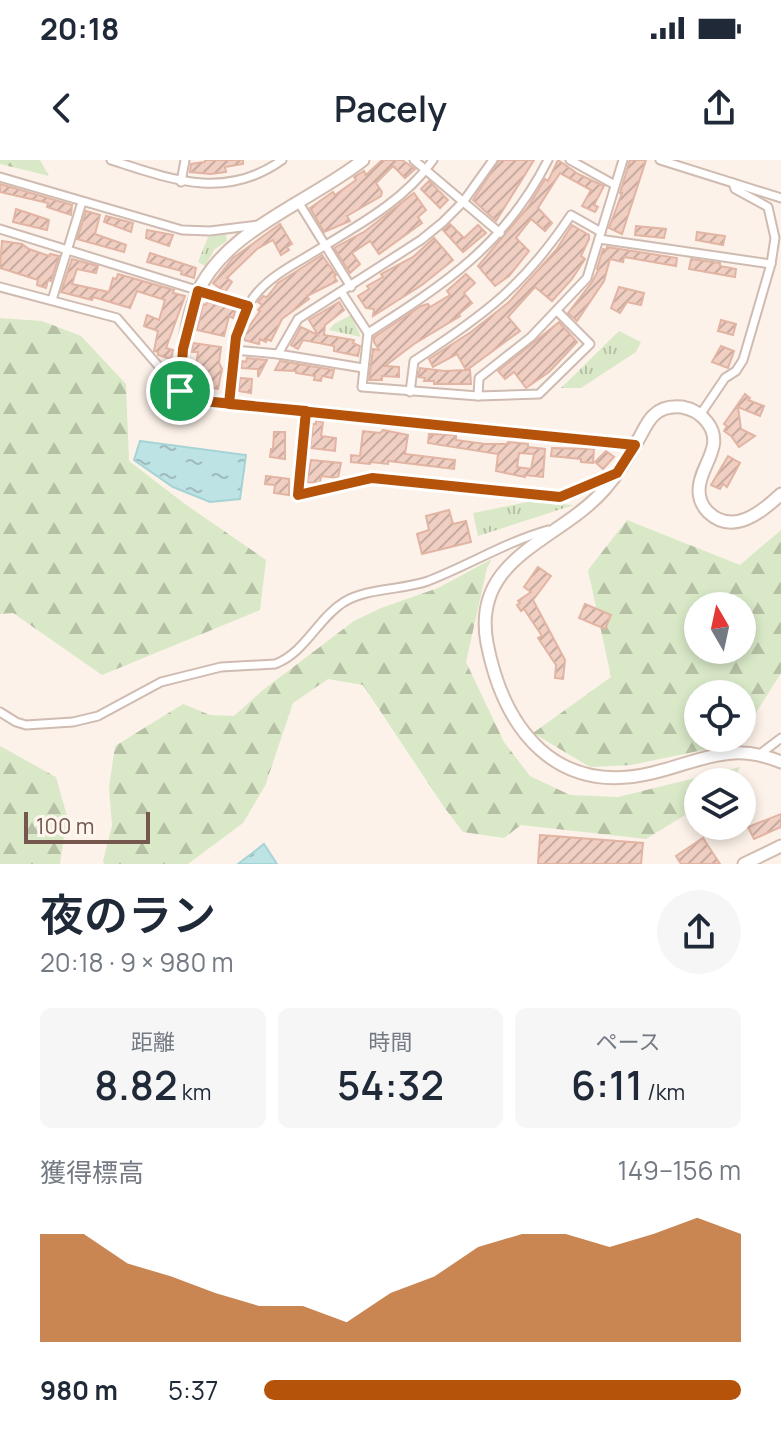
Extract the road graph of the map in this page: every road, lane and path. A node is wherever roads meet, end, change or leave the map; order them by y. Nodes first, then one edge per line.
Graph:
1 (111, 160) edge
2 (185, 160) edge
3 (282, 160) edge
4 (363, 160) edge
5 (414, 160) edge
6 (433, 160) edge
7 (493, 160) edge
8 (548, 160) edge
9 (570, 160) edge
10 (623, 160) edge
11 (660, 160) edge
12 (426, 171) junction
13 (0, 177) edge
14 (181, 182) junction
15 (733, 183) junction
16 (615, 185) junction
17 (781, 198) edge
18 (82, 202) junction
19 (463, 202) junction
20 (299, 203) junction
21 (263, 225) junction
22 (0, 229) edge
23 (500, 233) junction
24 (600, 236) junction
25 (325, 245) junction
26 (68, 251) junction
27 (771, 264) junction
28 (0, 287) edge
29 (351, 287) junction
30 (198, 291) junction
31 (342, 293) junction
32 (52, 300) junction
33 (248, 306) junction
34 (558, 312) junction
35 (368, 333) junction
36 (234, 350) junction
37 (278, 354) junction
38 (363, 368) junction
39 (180, 391) junction
40 (410, 392) junction
41 (478, 396) junction
42 (229, 404) junction
43 (306, 411) junction
44 (700, 415) junction
45 (635, 445) junction
46 (617, 473) junction
47 (781, 494) edge
48 (555, 529) junction
49 (0, 712) edge
50 (781, 738) edge
51 (760, 754) junction
52 (781, 762) edge
53 (781, 846) edge
54 (744, 864) edge

1 - 14 street
2 - 14 street
3 - 14 street
4 - 20 street
5 - 12 street
6 - 12 street
7 - 19 street
8 - 23 street
9 - 16 street
10 - 16 street
11 - 15 street
12 - 19 street
12 - 25 street
13 - 18 street
15 - 17 street
15 - 27 street
16 - 24 street
18 - 21 street
18 - 26 street
19 - 23 street
19 - 29 street
20 - 21 street
20 - 25 street
21 - 30 street
22 - 26 street
23 - 35 street
24 - 27 street
24 - 34 street
24 - 40 street
25 - 29 street
25 - 33 street
26 - 30 street
26 - 32 street
27 - 44 street
28 - 32 street
29 - 31 street
30 - 33 street
30 - 39 street
31 - 35 street
31 - 37 street
32 - 39 street
33 - 36 street
34 - 41 street
34 - 41 street
35 - 38 street
36 - 37 street
36 - 42 street
37 - 38 street
38 - 40 street
39 - 42 street
40 - 41 street
42 - 43 street
43 - 45 street
43 - 46 street
44 - 45 street
44 - 47 street
45 - 46 street
46 - 48 street
48 - 49 street
48 - 51 street
50 - 51 street
51 - 52 street
53 - 54 street

